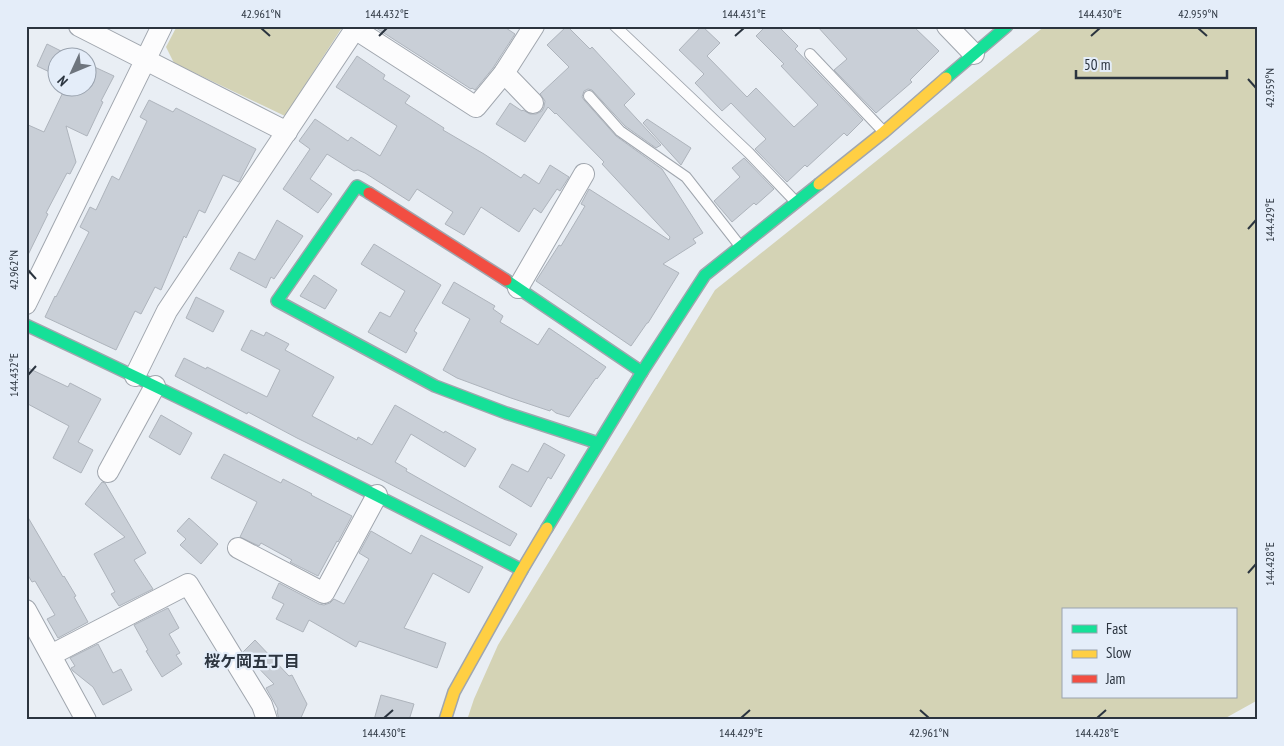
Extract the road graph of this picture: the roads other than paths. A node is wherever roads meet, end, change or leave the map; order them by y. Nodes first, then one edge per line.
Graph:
1 (79, 26) edge
2 (162, 26) edge
3 (534, 26) edge
4 (614, 26) edge
5 (947, 26) edge
6 (1007, 26) edge
7 (356, 28) edge
8 (810, 54) dead end
9 (974, 54) junction
10 (146, 59) junction
11 (504, 73) junction
12 (589, 96) dead end
13 (533, 103) dead end
14 (288, 132) junction
15 (884, 132) junction
16 (584, 174) dead end
17 (795, 202) junction
18 (740, 246) junction
19 (518, 288) junction
20 (26, 304) edge
21 (26, 325) edge
22 (642, 372) junction
23 (135, 376) junction
24 (155, 386) junction
25 (598, 443) junction
26 (108, 472) dead end
27 (377, 495) junction
28 (238, 548) dead end
29 (522, 570) junction
30 (26, 610) edge
31 (51, 656) junction
32 (86, 720) edge
33 (268, 720) edge
34 (445, 720) edge

1 - 10 street
2 - 10 street
3 - 11 street
4 - 17 lane
5 - 9 street
6 - 9 street
7 - 11 street
7 - 14 street
8 - 15 lane
9 - 15 street
10 - 14 street
10 - 20 street
11 - 13 street
12 - 18 lane
14 - 23 street
15 - 17 street
16 - 19 street
17 - 18 street
18 - 22 street
19 - 22 street
19 - 25 street
21 - 23 street
22 - 25 street
23 - 24 street
24 - 26 street
24 - 27 street
25 - 29 street
27 - 28 street
27 - 29 street
29 - 34 street
30 - 31 street
31 - 32 street
31 - 33 street

